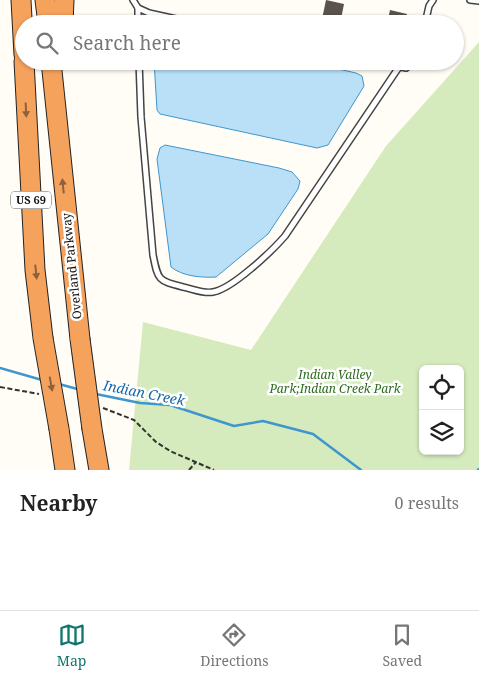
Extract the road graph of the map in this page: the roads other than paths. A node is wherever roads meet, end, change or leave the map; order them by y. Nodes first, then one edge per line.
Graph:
1 (21, 0) edge
2 (45, 0) edge
3 (64, 0) edge
4 (133, 0) edge
5 (433, 0) edge
6 (470, 0) edge
7 (479, 1) edge
8 (138, 8) junction
9 (22, 15) edge
10 (47, 15) edge
11 (63, 15) edge
12 (138, 15) edge
13 (158, 15) edge
14 (426, 15) edge
15 (24, 70) edge
16 (52, 70) edge
17 (63, 70) edge
18 (139, 70) edge
19 (397, 70) edge
20 (61, 164) junction
21 (65, 470) edge
22 (99, 470) edge

1 - 9 highway
2 - 10 highway
3 - 11 highway
4 - 8 lane
5 - 14 lane
6 - 7 lane
8 - 12 lane
8 - 13 lane
15 -> 21 highway, US 69, bridge
16 - 20 highway, Overland Parkway / US 69
17 - 20 highway
18 - 19 lane
22 -> 20 highway, Overland Parkway / US 69, bridge

